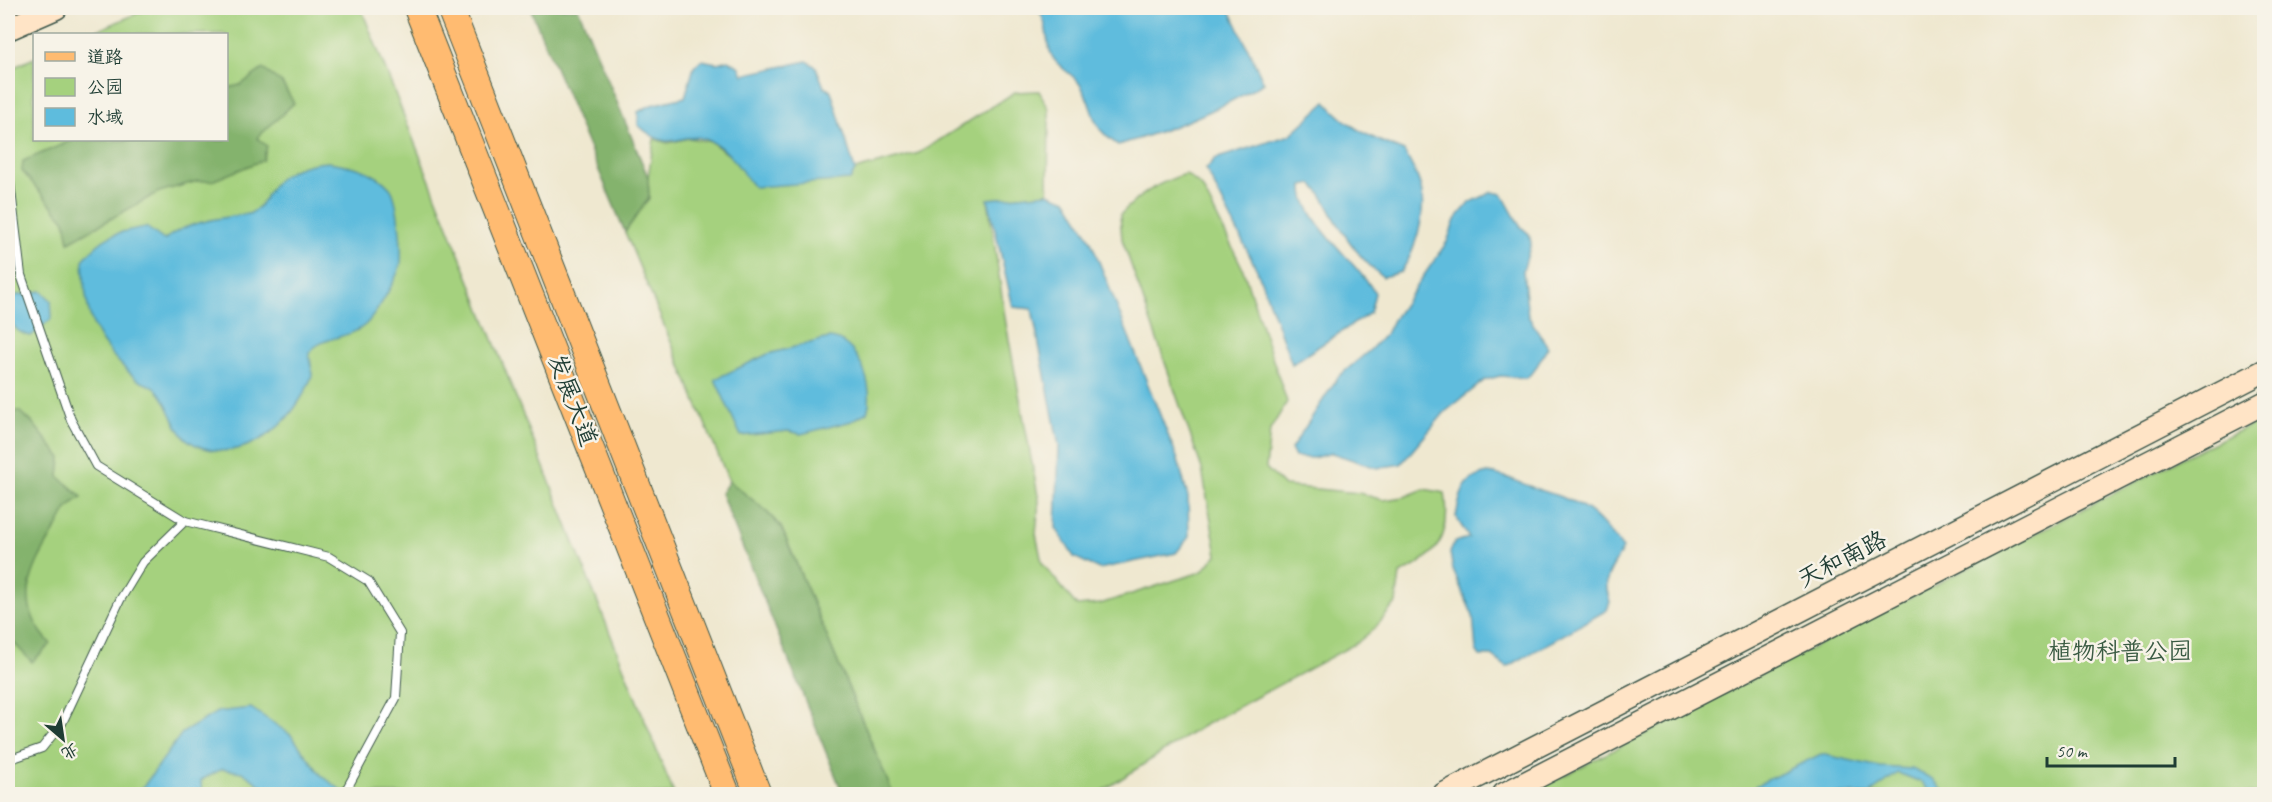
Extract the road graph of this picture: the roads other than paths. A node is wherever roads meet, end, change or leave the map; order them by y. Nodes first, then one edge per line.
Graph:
1 (56, 8) edge
2 (410, 8) edge
3 (417, 8) edge
4 (450, 8) edge
5 (455, 8) edge
6 (8, 29) edge
7 (465, 46) junction
8 (437, 57) junction
9 (8, 165) edge
10 (2265, 372) edge
11 (2265, 403) edge
12 (185, 521) junction
13 (8, 760) edge
14 (344, 795) edge
15 (727, 795) edge
16 (758, 795) edge
17 (1444, 795) edge
18 (1504, 795) edge

1 - 6 street
2 - 8 street
3 - 8 main road, 发展大道
4 - 7 main road, 发展大道
5 - 7 street
7 - 16 main road, 发展大道
8 - 15 main road, 发展大道
9 - 12 lane
10 - 17 street, 天和南路
11 - 18 street
12 - 13 lane
12 - 14 lane

